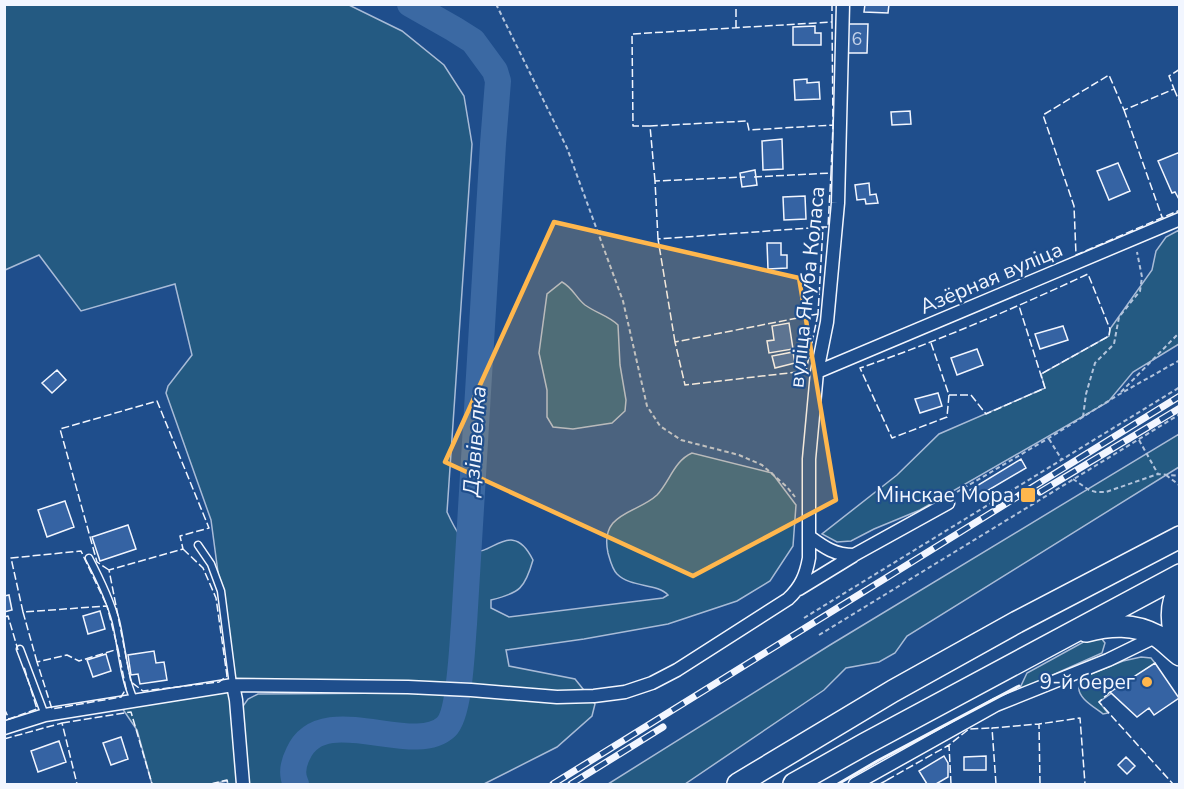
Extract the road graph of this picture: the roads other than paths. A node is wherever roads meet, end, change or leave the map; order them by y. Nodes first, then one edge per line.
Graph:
1 (843, 4) edge
2 (1179, 219) edge
3 (817, 372) junction
4 (948, 503) road end
5 (810, 537) junction
6 (1179, 537) edge
7 (198, 545) dead end
8 (854, 555) junction
9 (89, 558) dead end
10 (1179, 575) edge
11 (799, 589) junction
12 (1179, 589) edge
13 (1157, 636) junction
14 (1059, 638) junction
15 (20, 649) dead end
16 (1179, 654) edge
17 (233, 685) junction
18 (134, 700) junction
19 (45, 715) junction
20 (4, 728) edge
21 (243, 784) edge
22 (738, 784) edge
23 (794, 784) edge
24 (855, 784) edge

1 - 3 street, вуліца Якуба Коласа
2 - 3 street, Азёрная вуліца
3 - 5 street, вуліца Якуба Коласа
4 - 8 street
5 - 8 street
5 - 11 street, вуліца Якуба Коласа
6 - 22 highway
7 - 17 lane
8 - 11 street
9 - 18 lane
10 - 14 highway
11 - 17 street
12 - 16 highway
13 - 14 highway
13 - 16 highway
13 - 24 street
14 - 23 highway
15 - 19 lane
17 - 18 street
17 - 21 street
18 - 19 street
19 - 20 street

